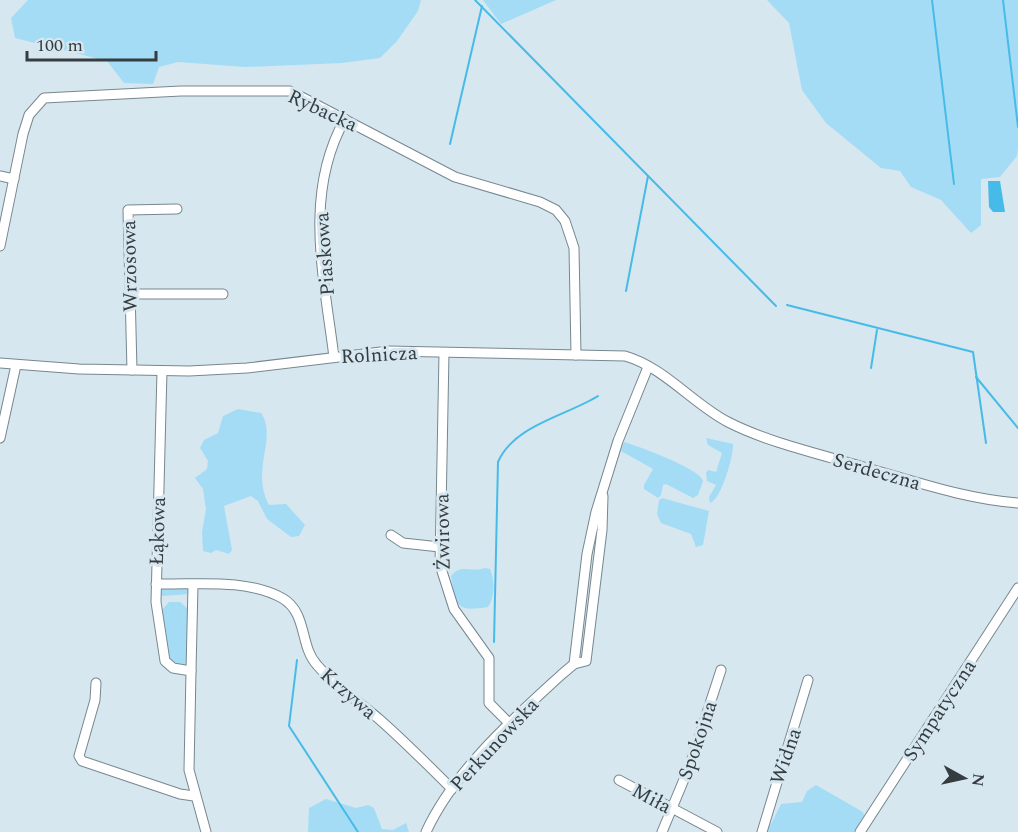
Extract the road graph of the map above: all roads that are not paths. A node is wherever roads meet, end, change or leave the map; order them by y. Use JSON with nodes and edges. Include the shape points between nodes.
{"nodes":[{"id":1,"x":345,"y":119,"type":"junction"},
{"id":2,"x":0,"y":176,"type":"edge"},
{"id":3,"x":14,"y":179,"type":"junction"},
{"id":4,"x":177,"y":209,"type":"dead end"},
{"id":5,"x":0,"y":246,"type":"edge"},
{"id":6,"x":129,"y":294,"type":"junction"},
{"id":7,"x":223,"y":294,"type":"dead end"},
{"id":8,"x":444,"y":353,"type":"junction"},
{"id":9,"x":576,"y":355,"type":"junction"},
{"id":10,"x":334,"y":357,"type":"junction"},
{"id":11,"x":0,"y":363,"type":"edge"},
{"id":12,"x":16,"y":365,"type":"junction"},
{"id":13,"x":648,"y":367,"type":"junction"},
{"id":14,"x":132,"y":370,"type":"junction"},
{"id":15,"x":162,"y":371,"type":"junction"},
{"id":16,"x":739,"y":427,"type":"joint"},
{"id":17,"x":0,"y":438,"type":"edge"},
{"id":18,"x":1018,"y":503,"type":"edge"},
{"id":19,"x":391,"y":535,"type":"dead end"},
{"id":20,"x":440,"y":547,"type":"junction"},
{"id":21,"x":156,"y":584,"type":"junction"},
{"id":22,"x":193,"y":585,"type":"junction"},
{"id":23,"x":1018,"y":588,"type":"edge"},
{"id":24,"x":721,"y":670,"type":"dead end"},
{"id":25,"x":191,"y":671,"type":"junction"},
{"id":26,"x":808,"y":681,"type":"dead end"},
{"id":27,"x":96,"y":683,"type":"dead end"},
{"id":28,"x":511,"y":725,"type":"junction"},
{"id":29,"x":619,"y":780,"type":"dead end"},
{"id":30,"x":452,"y":789,"type":"junction"},
{"id":31,"x":194,"y":796,"type":"junction"},
{"id":32,"x":672,"y":809,"type":"junction"},
{"id":33,"x":206,"y":832,"type":"edge"},
{"id":34,"x":426,"y":832,"type":"edge"},
{"id":35,"x":662,"y":832,"type":"edge"},
{"id":36,"x":717,"y":832,"type":"edge"},
{"id":37,"x":762,"y":832,"type":"edge"},
{"id":38,"x":860,"y":832,"type":"edge"}],
"edges":[{"from":1,"to":3,"type":"street","name":"Rybacka","via":[[290,91],[52,96],[39,102],[29,116]]},
{"from":1,"to":9,"type":"street","name":"Rybacka","via":[[455,177],[556,210],[565,221],[574,248]]},
{"from":1,"to":10,"type":"street","name":"Piaskowa","via":[[330,147],[318,232]]},
{"from":2,"to":3,"type":"street"},
{"from":3,"to":5,"type":"street","name":"Rybacka"},
{"from":4,"to":6,"type":"street","name":"Wrzosowa","via":[[128,210]]},
{"from":6,"to":7,"type":"street"},
{"from":6,"to":14,"type":"street","name":"Wrzosowa"},
{"from":8,"to":9,"type":"street","name":"Rolnicza"},
{"from":8,"to":10,"type":"street","name":"Rolnicza","via":[[389,351]]},
{"from":8,"to":20,"type":"street","name":"Żwirowa"},
{"from":9,"to":13,"type":"street","name":"Rolnicza","via":[[625,356]]},
{"from":10,"to":15,"type":"street","name":"Rolnicza","via":[[247,368]]},
{"from":11,"to":12,"type":"street","name":"Rolnicza"},
{"from":12,"to":14,"type":"street","name":"Rolnicza"},
{"from":12,"to":17,"type":"street"},
{"from":13,"to":16,"type":"street","name":"Rolnicza"},
{"from":13,"to":28,"type":"street","name":"Perkunowska","via":[[618,441],[603,496],[586,662],[574,664]]},
{"from":14,"to":15,"type":"street","name":"Rolnicza"},
{"from":15,"to":21,"type":"street","name":"Łąkowa"},
{"from":16,"to":18,"type":"street","name":"Serdeczna","via":[[925,484],[977,498]]},
{"from":19,"to":20,"type":"street","via":[[403,543]]},
{"from":20,"to":28,"type":"street","name":"Żwirowa","via":[[441,572],[454,609],[489,658],[489,703]]},
{"from":21,"to":22,"type":"street","name":"Krzywa"},
{"from":21,"to":25,"type":"street","name":"Łąkowa","via":[[165,661],[173,668]]},
{"from":22,"to":25,"type":"street"},
{"from":22,"to":30,"type":"street","name":"Krzywa","via":[[250,587],[288,602],[298,615],[307,650],[318,667]]},
{"from":23,"to":38,"type":"street","name":"Sympatyczna"},
{"from":24,"to":32,"type":"street","name":"Spokojna"},
{"from":25,"to":31,"type":"street","via":[[188,754]]},
{"from":26,"to":37,"type":"street","name":"Widna"},
{"from":27,"to":31,"type":"street","via":[[79,756],[82,761]]},
{"from":28,"to":30,"type":"street","name":"Perkunowska"},
{"from":29,"to":32,"type":"street","name":"Miła"},
{"from":30,"to":34,"type":"street","name":"Perkunowska","via":[[440,803]]},
{"from":31,"to":33,"type":"street"},
{"from":32,"to":35,"type":"street","name":"Spokojna"},
{"from":32,"to":36,"type":"street","name":"Miła"}]}
